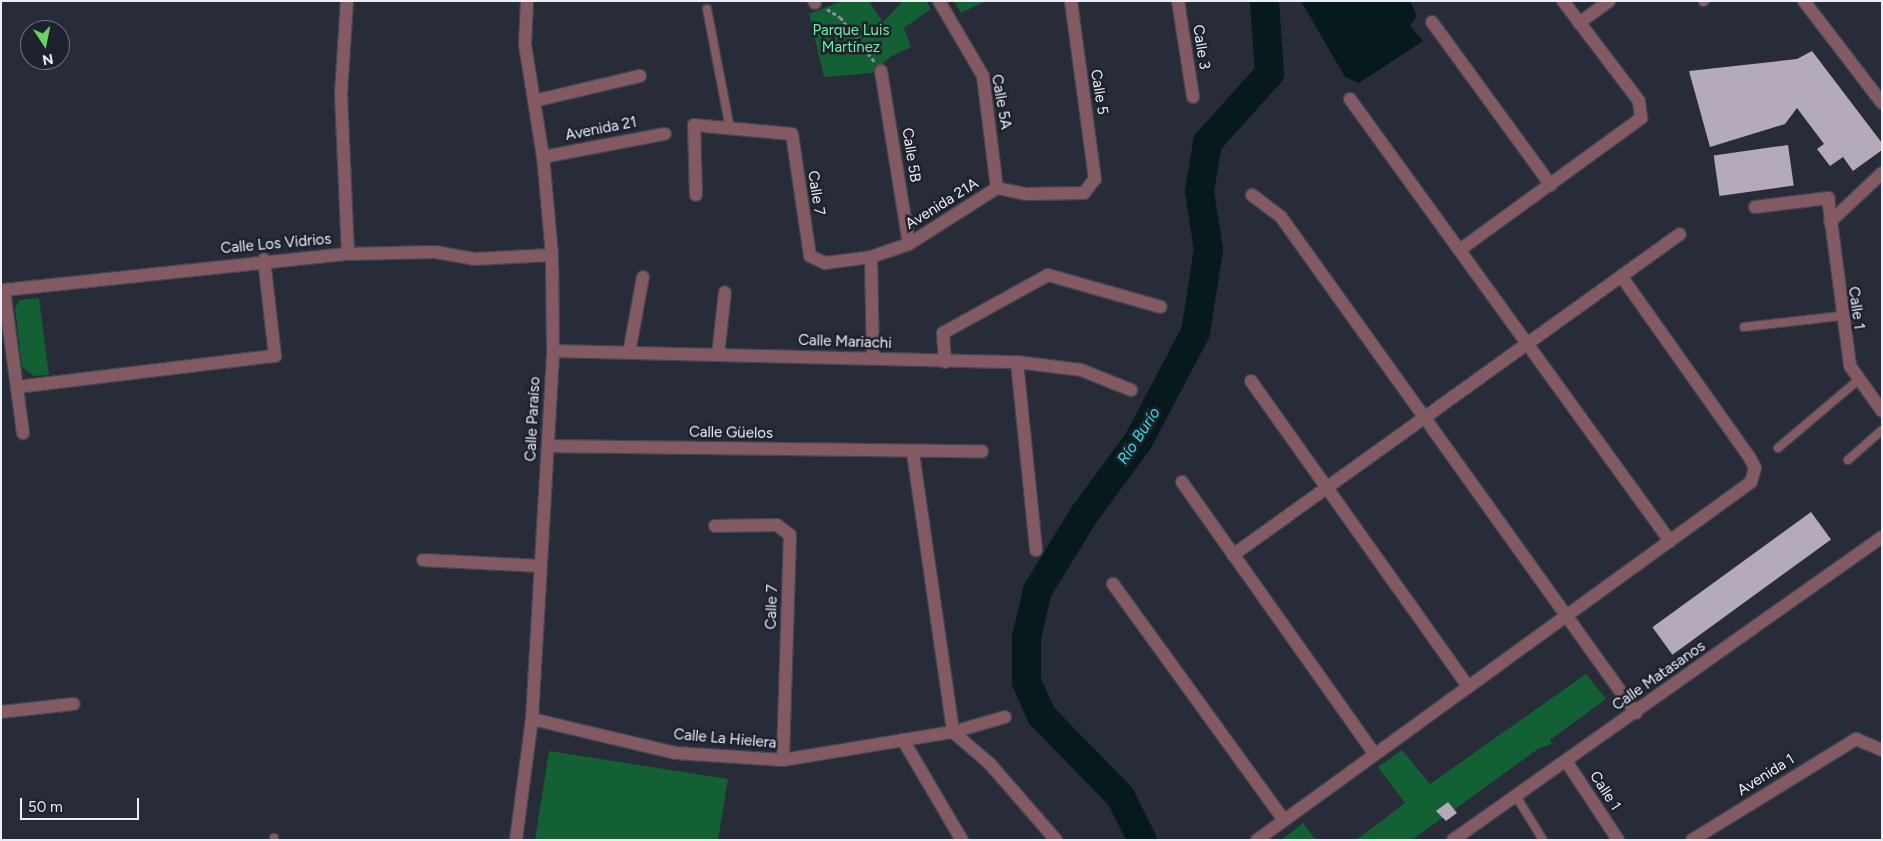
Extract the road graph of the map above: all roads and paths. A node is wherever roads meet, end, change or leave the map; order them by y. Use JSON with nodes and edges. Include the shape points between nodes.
{"nodes":[{"id":1,"x":348,"y":1,"type":"edge"},
{"id":2,"x":527,"y":1,"type":"edge"},
{"id":3,"x":938,"y":1,"type":"edge"},
{"id":4,"x":1071,"y":1,"type":"edge"},
{"id":5,"x":1178,"y":1,"type":"edge"},
{"id":6,"x":1563,"y":1,"type":"edge"},
{"id":7,"x":1609,"y":1,"type":"edge"},
{"id":8,"x":1804,"y":1,"type":"edge"},
{"id":9,"x":815,"y":2,"type":"edge"},
{"id":10,"x":707,"y":9,"type":"dead end"},
{"id":11,"x":1432,"y":22,"type":"dead end"},
{"id":12,"x":1579,"y":23,"type":"junction"},
{"id":13,"x":881,"y":71,"type":"joint"},
{"id":14,"x":640,"y":76,"type":"dead end"},
{"id":15,"x":1193,"y":97,"type":"dead end"},
{"id":16,"x":1350,"y":99,"type":"dead end"},
{"id":17,"x":534,"y":101,"type":"junction"},
{"id":18,"x":1882,"y":103,"type":"edge"},
{"id":19,"x":730,"y":129,"type":"junction"},
{"id":20,"x":665,"y":134,"type":"dead end"},
{"id":21,"x":544,"y":157,"type":"junction"},
{"id":22,"x":1882,"y":173,"type":"edge"},
{"id":23,"x":1552,"y":185,"type":"junction"},
{"id":24,"x":997,"y":188,"type":"junction"},
{"id":25,"x":1093,"y":188,"type":"joint"},
{"id":26,"x":696,"y":195,"type":"dead end"},
{"id":27,"x":1252,"y":195,"type":"dead end"},
{"id":28,"x":1755,"y":208,"type":"dead end"},
{"id":29,"x":1830,"y":222,"type":"junction"},
{"id":30,"x":1680,"y":234,"type":"dead end"},
{"id":31,"x":909,"y":244,"type":"junction"},
{"id":32,"x":1461,"y":249,"type":"junction"},
{"id":33,"x":348,"y":254,"type":"junction"},
{"id":34,"x":552,"y":255,"type":"junction"},
{"id":35,"x":810,"y":256,"type":"joint"},
{"id":36,"x":871,"y":257,"type":"junction"},
{"id":37,"x":264,"y":260,"type":"junction"},
{"id":38,"x":1621,"y":276,"type":"junction"},
{"id":39,"x":644,"y":277,"type":"dead end"},
{"id":40,"x":726,"y":292,"type":"dead end"},
{"id":41,"x":1161,"y":307,"type":"dead end"},
{"id":42,"x":1840,"y":316,"type":"junction"},
{"id":43,"x":1744,"y":327,"type":"dead end"},
{"id":44,"x":1529,"y":343,"type":"junction"},
{"id":45,"x":553,"y":351,"type":"junction"},
{"id":46,"x":629,"y":353,"type":"junction"},
{"id":47,"x":718,"y":355,"type":"junction"},
{"id":48,"x":873,"y":359,"type":"junction"},
{"id":49,"x":945,"y":362,"type":"junction"},
{"id":50,"x":1017,"y":362,"type":"junction"},
{"id":51,"x":1251,"y":381,"type":"dead end"},
{"id":52,"x":1857,"y":381,"type":"junction"},
{"id":53,"x":17,"y":387,"type":"junction"},
{"id":54,"x":1131,"y":390,"type":"dead end"},
{"id":55,"x":1882,"y":411,"type":"edge"},
{"id":56,"x":1425,"y":416,"type":"junction"},
{"id":57,"x":1882,"y":430,"type":"edge"},
{"id":58,"x":23,"y":433,"type":"dead end"},
{"id":59,"x":548,"y":446,"type":"junction"},
{"id":60,"x":1778,"y":448,"type":"dead end"},
{"id":61,"x":982,"y":451,"type":"dead end"},
{"id":62,"x":913,"y":453,"type":"junction"},
{"id":63,"x":1848,"y":460,"type":"dead end"},
{"id":64,"x":1182,"y":482,"type":"dead end"},
{"id":65,"x":1326,"y":487,"type":"junction"},
{"id":66,"x":715,"y":526,"type":"dead end"},
{"id":67,"x":1882,"y":537,"type":"edge"},
{"id":68,"x":1670,"y":541,"type":"junction"},
{"id":69,"x":1036,"y":550,"type":"dead end"},
{"id":70,"x":1233,"y":555,"type":"junction"},
{"id":71,"x":423,"y":560,"type":"dead end"},
{"id":72,"x":540,"y":566,"type":"junction"},
{"id":73,"x":1113,"y":584,"type":"dead end"},
{"id":74,"x":1567,"y":616,"type":"junction"},
{"id":75,"x":1468,"y":686,"type":"junction"},
{"id":76,"x":74,"y":704,"type":"dead end"},
{"id":77,"x":1,"y":712,"type":"edge"},
{"id":78,"x":1636,"y":713,"type":"junction"},
{"id":79,"x":1005,"y":717,"type":"dead end"},
{"id":80,"x":532,"y":719,"type":"junction"},
{"id":81,"x":953,"y":732,"type":"junction"},
{"id":82,"x":903,"y":740,"type":"junction"},
{"id":83,"x":1882,"y":750,"type":"edge"},
{"id":84,"x":1374,"y":753,"type":"junction"},
{"id":85,"x":783,"y":760,"type":"junction"},
{"id":86,"x":1566,"y":761,"type":"junction"},
{"id":87,"x":1516,"y":796,"type":"junction"},
{"id":88,"x":1284,"y":820,"type":"junction"},
{"id":89,"x":516,"y":840,"type":"edge"},
{"id":90,"x":962,"y":840,"type":"edge"},
{"id":91,"x":1056,"y":840,"type":"edge"},
{"id":92,"x":1257,"y":840,"type":"edge"},
{"id":93,"x":1453,"y":840,"type":"edge"},
{"id":94,"x":1543,"y":840,"type":"edge"},
{"id":95,"x":1618,"y":840,"type":"edge"},
{"id":96,"x":1692,"y":840,"type":"edge"}],
"edges":[{"from":1,"to":33,"type":"street","via":[[342,94]]},
{"from":2,"to":17,"type":"street","name":"Calle Paraíso","via":[[525,44]]},
{"from":3,"to":24,"type":"street","name":"Calle 5A","via":[[983,76]]},
{"from":4,"to":25,"type":"street","name":"Calle 5"},
{"from":5,"to":15,"type":"street","name":"Calle 3"},
{"from":6,"to":12,"type":"street"},
{"from":7,"to":12,"type":"street"},
{"from":8,"to":18,"type":"street"},
{"from":9,"to":13,"type":"path","via":[[840,16]]},
{"from":10,"to":19,"type":"lane"},
{"from":11,"to":23,"type":"street"},
{"from":12,"to":23,"type":"street","via":[[1639,101],[1641,118]]},
{"from":13,"to":31,"type":"street","name":"Calle 5B"},
{"from":14,"to":17,"type":"street"},
{"from":16,"to":32,"type":"street"},
{"from":17,"to":21,"type":"street","name":"Calle Paraíso"},
{"from":19,"to":26,"type":"street","via":[[694,125]]},
{"from":19,"to":35,"type":"street","name":"Calle 7","via":[[792,134]]},
{"from":20,"to":21,"type":"street","name":"Avenida 21"},
{"from":21,"to":34,"type":"street","name":"Calle Paraíso"},
{"from":22,"to":29,"type":"street"},
{"from":23,"to":32,"type":"street"},
{"from":24,"to":25,"type":"street","name":"Avenida 21A","via":[[1065,194],[1084,193]]},
{"from":24,"to":31,"type":"street","name":"Avenida 21A"},
{"from":27,"to":56,"type":"street","via":[[1281,218]]},
{"from":28,"to":29,"type":"street","name":"Calle 1","via":[[1828,198]]},
{"from":29,"to":42,"type":"street","name":"Calle 1"},
{"from":30,"to":38,"type":"street"},
{"from":31,"to":36,"type":"street","name":"Avenida 21A"},
{"from":32,"to":44,"type":"street"},
{"from":33,"to":34,"type":"street","name":"Calle Los Vidrios","via":[[435,252],[474,259]]},
{"from":33,"to":37,"type":"street","name":"Calle Los Vidrios"},
{"from":34,"to":45,"type":"street","name":"Calle Paraíso"},
{"from":35,"to":36,"type":"street","name":"Avenida 21A","via":[[825,263]]},
{"from":36,"to":48,"type":"street"},
{"from":37,"to":53,"type":"street","via":[[275,356]]},
{"from":37,"to":53,"type":"street","name":"Calle Los Vidrios","via":[[4,290]]},
{"from":38,"to":44,"type":"street"},
{"from":38,"to":68,"type":"street","via":[[1755,468],[1745,488]]},
{"from":39,"to":46,"type":"street"},
{"from":40,"to":47,"type":"street"},
{"from":41,"to":49,"type":"street","via":[[1048,275],[943,332]]},
{"from":42,"to":43,"type":"lane"},
{"from":42,"to":52,"type":"street","name":"Calle 1"},
{"from":44,"to":56,"type":"street"},
{"from":44,"to":68,"type":"street"},
{"from":45,"to":46,"type":"street","name":"Calle Mariachi"},
{"from":45,"to":59,"type":"street","name":"Calle Paraíso"},
{"from":46,"to":47,"type":"street","name":"Calle Mariachi"},
{"from":47,"to":48,"type":"street","name":"Calle Mariachi"},
{"from":48,"to":49,"type":"street","name":"Calle Mariachi"},
{"from":49,"to":50,"type":"street","name":"Calle Mariachi"},
{"from":50,"to":54,"type":"street","name":"Calle Mariachi","via":[[1081,370]]},
{"from":50,"to":69,"type":"street"},
{"from":51,"to":65,"type":"street"},
{"from":52,"to":55,"type":"street","name":"Calle 1"},
{"from":52,"to":60,"type":"lane"},
{"from":53,"to":58,"type":"street"},
{"from":56,"to":65,"type":"street"},
{"from":56,"to":74,"type":"street"},
{"from":57,"to":63,"type":"lane"},
{"from":59,"to":62,"type":"street","name":"Calle Güelos"},
{"from":59,"to":72,"type":"street","name":"Calle Paraíso"},
{"from":61,"to":62,"type":"street","name":"Calle Güelos"},
{"from":62,"to":81,"type":"street"},
{"from":64,"to":70,"type":"street"},
{"from":65,"to":70,"type":"street"},
{"from":65,"to":75,"type":"street"},
{"from":66,"to":85,"type":"street","name":"Calle 7","via":[[778,525],[790,535]]},
{"from":67,"to":78,"type":"street","name":"Calle Matasanos"},
{"from":68,"to":74,"type":"street"},
{"from":70,"to":84,"type":"street"},
{"from":71,"to":72,"type":"street"},
{"from":72,"to":80,"type":"street","name":"Calle Paraíso"},
{"from":73,"to":88,"type":"street"},
{"from":74,"to":75,"type":"street"},
{"from":74,"to":78,"type":"street"},
{"from":75,"to":84,"type":"street"},
{"from":76,"to":77,"type":"street"},
{"from":78,"to":86,"type":"street","name":"Calle Matasanos"},
{"from":79,"to":81,"type":"street","name":"Calle La Hielera"},
{"from":80,"to":85,"type":"street","name":"Calle La Hielera","via":[[676,753]]},
{"from":80,"to":89,"type":"street","name":"Calle Paraíso"},
{"from":81,"to":82,"type":"street","name":"Calle La Hielera"},
{"from":81,"to":91,"type":"street","via":[[990,764]]},
{"from":82,"to":85,"type":"street","name":"Calle La Hielera"},
{"from":82,"to":90,"type":"street"},
{"from":83,"to":96,"type":"street","name":"Avenida 1","via":[[1856,738]]},
{"from":84,"to":88,"type":"street"},
{"from":86,"to":87,"type":"street","name":"Calle Matasanos"},
{"from":86,"to":95,"type":"street","name":"Calle 1"},
{"from":87,"to":93,"type":"street","name":"Calle Matasanos"},
{"from":87,"to":94,"type":"lane"},
{"from":88,"to":92,"type":"street"}]}
